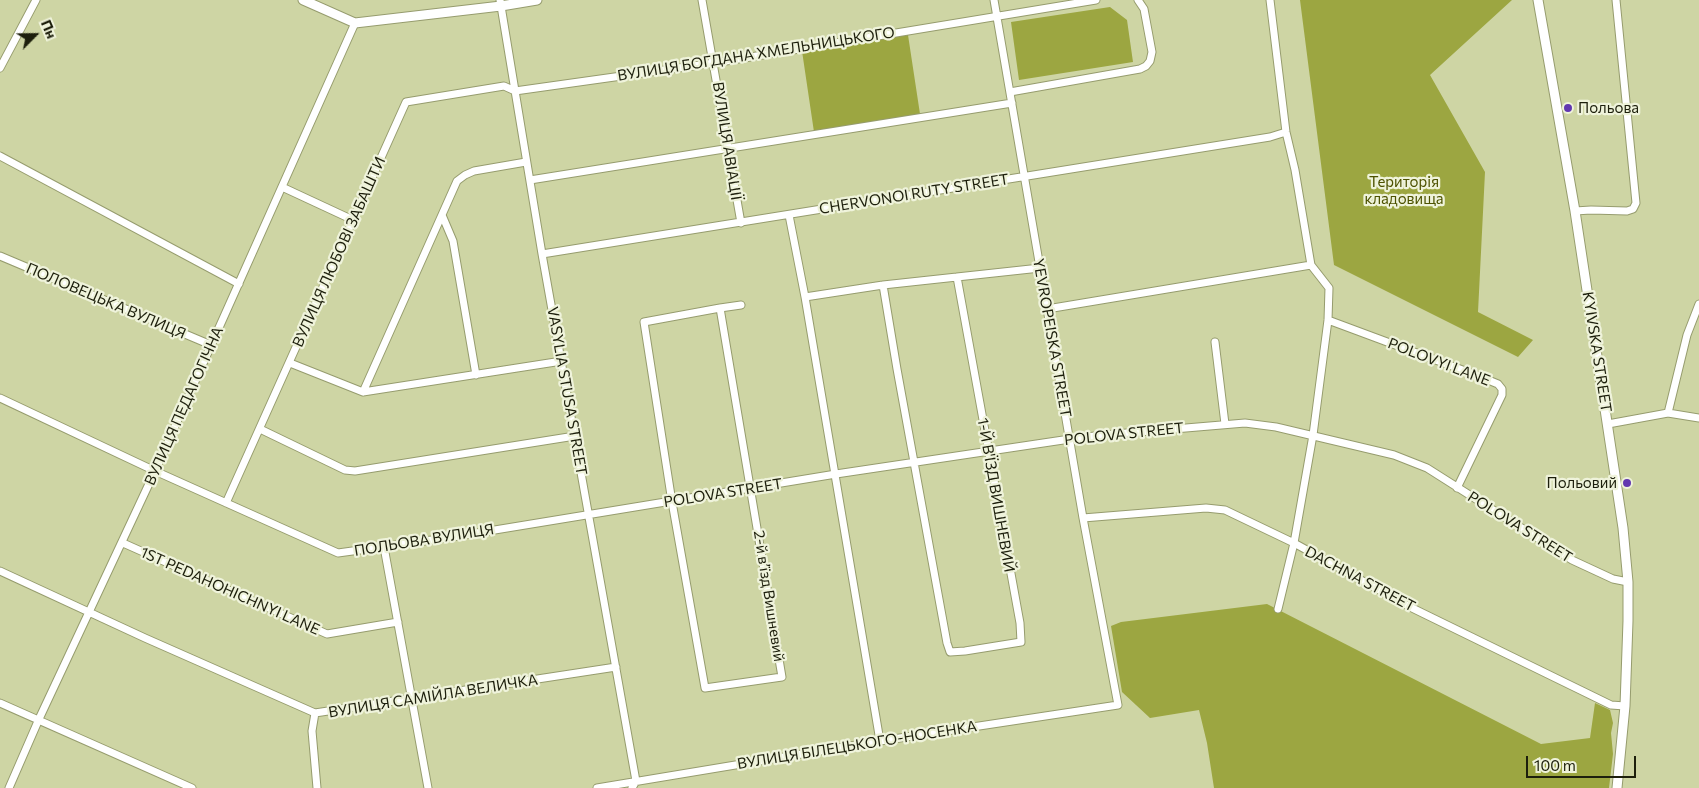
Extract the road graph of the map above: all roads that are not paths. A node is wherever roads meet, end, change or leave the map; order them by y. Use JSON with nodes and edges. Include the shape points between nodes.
{"nodes":[{"id":1,"x":36,"y":0,"type":"edge"},
{"id":2,"x":303,"y":0,"type":"edge"},
{"id":3,"x":537,"y":0,"type":"edge"},
{"id":4,"x":702,"y":0,"type":"edge"},
{"id":5,"x":994,"y":0,"type":"edge"},
{"id":6,"x":1096,"y":0,"type":"edge"},
{"id":7,"x":1138,"y":0,"type":"edge"},
{"id":8,"x":1270,"y":0,"type":"edge"},
{"id":9,"x":1538,"y":0,"type":"edge"},
{"id":10,"x":1616,"y":0,"type":"edge"},
{"id":11,"x":500,"y":3,"type":"edge"},
{"id":12,"x":996,"y":16,"type":"junction"},
{"id":13,"x":355,"y":23,"type":"junction"},
{"id":14,"x":714,"y":63,"type":"junction"},
{"id":15,"x":0,"y":68,"type":"edge"},
{"id":16,"x":515,"y":91,"type":"junction"},
{"id":17,"x":1010,"y":92,"type":"junction"},
{"id":18,"x":1012,"y":103,"type":"junction"},
{"id":19,"x":1286,"y":132,"type":"junction"},
{"id":20,"x":728,"y":148,"type":"junction"},
{"id":21,"x":0,"y":156,"type":"edge"},
{"id":22,"x":526,"y":162,"type":"junction"},
{"id":23,"x":1024,"y":175,"type":"junction"},
{"id":24,"x":530,"y":180,"type":"junction"},
{"id":25,"x":282,"y":187,"type":"junction"},
{"id":26,"x":1575,"y":211,"type":"junction"},
{"id":27,"x":442,"y":215,"type":"junction"},
{"id":28,"x":789,"y":215,"type":"junction"},
{"id":29,"x":353,"y":220,"type":"junction"},
{"id":30,"x":741,"y":223,"type":"junction"},
{"id":31,"x":542,"y":254,"type":"junction"},
{"id":32,"x":0,"y":256,"type":"edge"},
{"id":33,"x":1311,"y":265,"type":"junction"},
{"id":34,"x":1040,"y":268,"type":"junction"},
{"id":35,"x":957,"y":277,"type":"junction"},
{"id":36,"x":239,"y":284,"type":"junction"},
{"id":37,"x":883,"y":285,"type":"junction"},
{"id":38,"x":805,"y":297,"type":"junction"},
{"id":39,"x":1699,"y":304,"type":"edge"},
{"id":40,"x":742,"y":305,"type":"dead end"},
{"id":41,"x":720,"y":308,"type":"junction"},
{"id":42,"x":1047,"y":309,"type":"junction"},
{"id":43,"x":1328,"y":320,"type":"junction"},
{"id":44,"x":1215,"y":342,"type":"dead end"},
{"id":45,"x":211,"y":346,"type":"junction"},
{"id":46,"x":562,"y":362,"type":"junction"},
{"id":47,"x":290,"y":363,"type":"junction"},
{"id":48,"x":476,"y":376,"type":"junction"},
{"id":49,"x":363,"y":392,"type":"junction"},
{"id":50,"x":0,"y":398,"type":"edge"},
{"id":51,"x":1668,"y":413,"type":"junction"},
{"id":52,"x":1699,"y":418,"type":"edge"},
{"id":53,"x":1225,"y":424,"type":"junction"},
{"id":54,"x":1608,"y":424,"type":"junction"},
{"id":55,"x":260,"y":430,"type":"junction"},
{"id":56,"x":575,"y":436,"type":"junction"},
{"id":57,"x":1314,"y":436,"type":"junction"},
{"id":58,"x":1070,"y":440,"type":"junction"},
{"id":59,"x":988,"y":452,"type":"junction"},
{"id":60,"x":915,"y":463,"type":"junction"},
{"id":61,"x":155,"y":471,"type":"junction"},
{"id":62,"x":836,"y":474,"type":"junction"},
{"id":63,"x":751,"y":488,"type":"junction"},
{"id":64,"x":1457,"y":488,"type":"junction"},
{"id":65,"x":672,"y":502,"type":"junction"},
{"id":66,"x":226,"y":503,"type":"junction"},
{"id":67,"x":589,"y":514,"type":"junction"},
{"id":68,"x":1083,"y":518,"type":"junction"},
{"id":69,"x":122,"y":543,"type":"junction"},
{"id":70,"x":1294,"y":543,"type":"junction"},
{"id":71,"x":384,"y":547,"type":"junction"},
{"id":72,"x":0,"y":571,"type":"edge"},
{"id":73,"x":1628,"y":582,"type":"junction"},
{"id":74,"x":1278,"y":609,"type":"dead end"},
{"id":75,"x":90,"y":612,"type":"junction"},
{"id":76,"x":398,"y":622,"type":"junction"},
{"id":77,"x":616,"y":667,"type":"junction"},
{"id":78,"x":412,"y":700,"type":"junction"},
{"id":79,"x":0,"y":703,"type":"edge"},
{"id":80,"x":1118,"y":705,"type":"joint"},
{"id":81,"x":1625,"y":706,"type":"junction"},
{"id":82,"x":315,"y":714,"type":"junction"},
{"id":83,"x":39,"y":719,"type":"junction"},
{"id":84,"x":880,"y":741,"type":"junction"},
{"id":85,"x":634,"y":785,"type":"edge"},
{"id":86,"x":9,"y":788,"type":"edge"},
{"id":87,"x":192,"y":788,"type":"edge"},
{"id":88,"x":316,"y":788,"type":"edge"},
{"id":89,"x":428,"y":788,"type":"edge"},
{"id":90,"x":597,"y":788,"type":"edge"},
{"id":91,"x":1617,"y":788,"type":"edge"}],
"edges":[{"from":1,"to":15,"type":"street"},
{"from":2,"to":13,"type":"street"},
{"from":3,"to":11,"type":"street"},
{"from":4,"to":14,"type":"street","name":"ВУЛИЦЯ АВІАЦІЇ"},
{"from":5,"to":12,"type":"street","name":"YEVROPEISKA STREET"},
{"from":6,"to":12,"type":"street","name":"ВУЛИЦЯ БОГДАНА ХМЕЛЬНИЦЬКОГО"},
{"from":7,"to":17,"type":"street","via":[[1144,9],[1152,52],[1146,66]]},
{"from":8,"to":19,"type":"street"},
{"from":9,"to":26,"type":"street","name":"KYIVSKA STREET"},
{"from":10,"to":26,"type":"street","via":[[1636,203],[1627,211]]},
{"from":11,"to":13,"type":"street"},
{"from":11,"to":16,"type":"street","name":"VASYLIA STUSA STREET"},
{"from":12,"to":14,"type":"street","name":"ВУЛИЦЯ БОГДАНА ХМЕЛЬНИЦЬКОГО"},
{"from":12,"to":17,"type":"street","name":"YEVROPEISKA STREET"},
{"from":13,"to":25,"type":"street","name":"ВУЛИЦЯ ПЕДАГОГІЧНА"},
{"from":14,"to":16,"type":"street","name":"ВУЛИЦЯ БОГДАНА ХМЕЛЬНИЦЬКОГО"},
{"from":14,"to":20,"type":"street","name":"ВУЛИЦЯ АВІАЦІЇ"},
{"from":16,"to":22,"type":"street","name":"VASYLIA STUSA STREET"},
{"from":16,"to":29,"type":"street","name":"ВУЛИЦЯ ЛЮБОВІ ЗАБАШТИ","via":[[504,86],[406,102]]},
{"from":17,"to":18,"type":"street","name":"YEVROPEISKA STREET"},
{"from":18,"to":20,"type":"street"},
{"from":18,"to":23,"type":"street","name":"YEVROPEISKA STREET"},
{"from":19,"to":23,"type":"street","name":"CHERVONOI RUTY STREET"},
{"from":19,"to":33,"type":"street"},
{"from":20,"to":24,"type":"street"},
{"from":20,"to":30,"type":"street","name":"ВУЛИЦЯ АВІАЦІЇ"},
{"from":21,"to":36,"type":"street"},
{"from":22,"to":24,"type":"street","name":"VASYLIA STUSA STREET"},
{"from":22,"to":27,"type":"street","via":[[465,175],[457,181]]},
{"from":23,"to":28,"type":"street","name":"CHERVONOI RUTY STREET"},
{"from":23,"to":34,"type":"street","name":"YEVROPEISKA STREET"},
{"from":24,"to":31,"type":"street","name":"VASYLIA STUSA STREET"},
{"from":25,"to":29,"type":"street"},
{"from":25,"to":36,"type":"street","name":"ВУЛИЦЯ ПЕДАГОГІЧНА"},
{"from":26,"to":54,"type":"street","name":"KYIVSKA STREET"},
{"from":27,"to":48,"type":"street","via":[[453,241]]},
{"from":27,"to":49,"type":"street"},
{"from":28,"to":30,"type":"street","name":"CHERVONOI RUTY STREET"},
{"from":28,"to":38,"type":"street"},
{"from":29,"to":47,"type":"street","name":"ВУЛИЦЯ ЛЮБОВІ ЗАБАШТИ"},
{"from":30,"to":31,"type":"street","name":"CHERVONOI RUTY STREET"},
{"from":31,"to":46,"type":"street","name":"VASYLIA STUSA STREET"},
{"from":32,"to":45,"type":"street","name":"ПОЛОВЕЦЬКА ВУЛИЦЯ"},
{"from":33,"to":42,"type":"street"},
{"from":33,"to":43,"type":"street","via":[[1329,288]]},
{"from":34,"to":35,"type":"street"},
{"from":34,"to":42,"type":"street","name":"YEVROPEISKA STREET"},
{"from":35,"to":37,"type":"street"},
{"from":35,"to":59,"type":"street","name":"1-Й В'ЇЗД ВИШНЕВИЙ"},
{"from":36,"to":45,"type":"street","name":"ВУЛИЦЯ ПЕДАГОГІЧНА"},
{"from":37,"to":38,"type":"street"},
{"from":37,"to":60,"type":"street"},
{"from":38,"to":62,"type":"street"},
{"from":39,"to":51,"type":"street","via":[[1687,335]]},
{"from":40,"to":41,"type":"street"},
{"from":41,"to":63,"type":"street"},
{"from":41,"to":65,"type":"street","via":[[644,322]]},
{"from":42,"to":58,"type":"street","name":"YEVROPEISKA STREET"},
{"from":43,"to":57,"type":"street"},
{"from":43,"to":64,"type":"street","name":"POLOVYI LANE","via":[[1476,375],[1498,384],[1502,389]]},
{"from":44,"to":53,"type":"street"},
{"from":45,"to":61,"type":"street","name":"ВУЛИЦЯ ПЕДАГОГІЧНА"},
{"from":46,"to":48,"type":"street"},
{"from":46,"to":56,"type":"street","name":"VASYLIA STUSA STREET"},
{"from":47,"to":49,"type":"street"},
{"from":47,"to":55,"type":"street","name":"ВУЛИЦЯ ЛЮБОВІ ЗАБАШТИ"},
{"from":48,"to":49,"type":"street"},
{"from":50,"to":61,"type":"street","name":"ПОЛЬОВА ВУЛИЦЯ"},
{"from":51,"to":52,"type":"street"},
{"from":51,"to":54,"type":"street"},
{"from":53,"to":57,"type":"street","name":"POLOVA STREET","via":[[1276,427]]},
{"from":53,"to":58,"type":"street","name":"POLOVA STREET"},
{"from":54,"to":73,"type":"street","name":"KYIVSKA STREET"},
{"from":55,"to":56,"type":"street","via":[[344,470],[355,471]]},
{"from":55,"to":66,"type":"street","name":"ВУЛИЦЯ ЛЮБОВІ ЗАБАШТИ"},
{"from":56,"to":67,"type":"street","name":"VASYLIA STUSA STREET"},
{"from":57,"to":64,"type":"street","name":"POLOVA STREET","via":[[1394,455],[1427,468]]},
{"from":57,"to":70,"type":"street"},
{"from":58,"to":59,"type":"street","name":"POLOVA STREET"},
{"from":58,"to":68,"type":"street","name":"YEVROPEISKA STREET"},
{"from":59,"to":60,"type":"street","name":"POLOVA STREET"},
{"from":59,"to":60,"type":"street","name":"1-Й В'ЇЗД ВИШНЕВИЙ","via":[[1022,642],[950,652]]},
{"from":60,"to":62,"type":"street","name":"POLOVA STREET"},
{"from":61,"to":66,"type":"street","name":"ПОЛЬОВА ВУЛИЦЯ"},
{"from":61,"to":69,"type":"street","name":"ВУЛИЦЯ ПЕДАГОГІЧНА"},
{"from":62,"to":63,"type":"street","name":"POLOVA STREET"},
{"from":62,"to":84,"type":"street"},
{"from":63,"to":65,"type":"street","name":"POLOVA STREET"},
{"from":63,"to":65,"type":"street","name":"2-й вʼїзд Вишневий","via":[[782,677],[705,688]]},
{"from":64,"to":73,"type":"street","name":"POLOVA STREET","via":[[1572,560],[1613,579]]},
{"from":65,"to":67,"type":"street","name":"POLOVA STREET"},
{"from":66,"to":71,"type":"street","name":"ПОЛЬОВА ВУЛИЦЯ","via":[[338,553]]},
{"from":67,"to":71,"type":"street","name":"ПОЛЬОВА ВУЛИЦЯ"},
{"from":67,"to":77,"type":"street","name":"VASYLIA STUSA STREET"},
{"from":68,"to":70,"type":"street","name":"DACHNA STREET","via":[[1216,508]]},
{"from":68,"to":80,"type":"street","name":"YEVROPEISKA STREET"},
{"from":69,"to":75,"type":"street","name":"ВУЛИЦЯ ПЕДАГОГІЧНА"},
{"from":69,"to":76,"type":"street","name":"1ST PEDAHOHICHNYI LANE","via":[[327,634]]},
{"from":70,"to":74,"type":"street"},
{"from":70,"to":81,"type":"street","name":"DACHNA STREET","via":[[1408,606],[1611,705]]},
{"from":71,"to":76,"type":"street"},
{"from":72,"to":75,"type":"street","name":"ВУЛИЦЯ САМІЙЛА ВЕЛИЧКА"},
{"from":73,"to":81,"type":"street","name":"KYIVSKA STREET"},
{"from":75,"to":82,"type":"street","name":"ВУЛИЦЯ САМІЙЛА ВЕЛИЧКА"},
{"from":75,"to":83,"type":"street","name":"ВУЛИЦЯ ПЕДАГОГІЧНА"},
{"from":76,"to":78,"type":"street"},
{"from":77,"to":78,"type":"street","name":"ВУЛИЦЯ САМІЙЛА ВЕЛИЧКА"},
{"from":77,"to":85,"type":"street","name":"VASYLIA STUSA STREET"},
{"from":78,"to":82,"type":"street","name":"ВУЛИЦЯ САМІЙЛА ВЕЛИЧКА"},
{"from":78,"to":89,"type":"street"},
{"from":79,"to":83,"type":"street"},
{"from":80,"to":84,"type":"street","name":"ВУЛИЦЯ БІЛЕЦЬКОГО-НОСЕНКА"},
{"from":81,"to":91,"type":"street","name":"KYIVSKA STREET"},
{"from":82,"to":88,"type":"street","via":[[312,731]]},
{"from":83,"to":86,"type":"street","name":"ВУЛИЦЯ ПЕДАГОГІЧНА"},
{"from":83,"to":87,"type":"street"},
{"from":84,"to":85,"type":"street","name":"ВУЛИЦЯ БІЛЕЦЬКОГО-НОСЕНКА"},
{"from":85,"to":90,"type":"street","name":"ВУЛИЦЯ БІЛЕЦЬКОГО-НОСЕНКА"}]}
